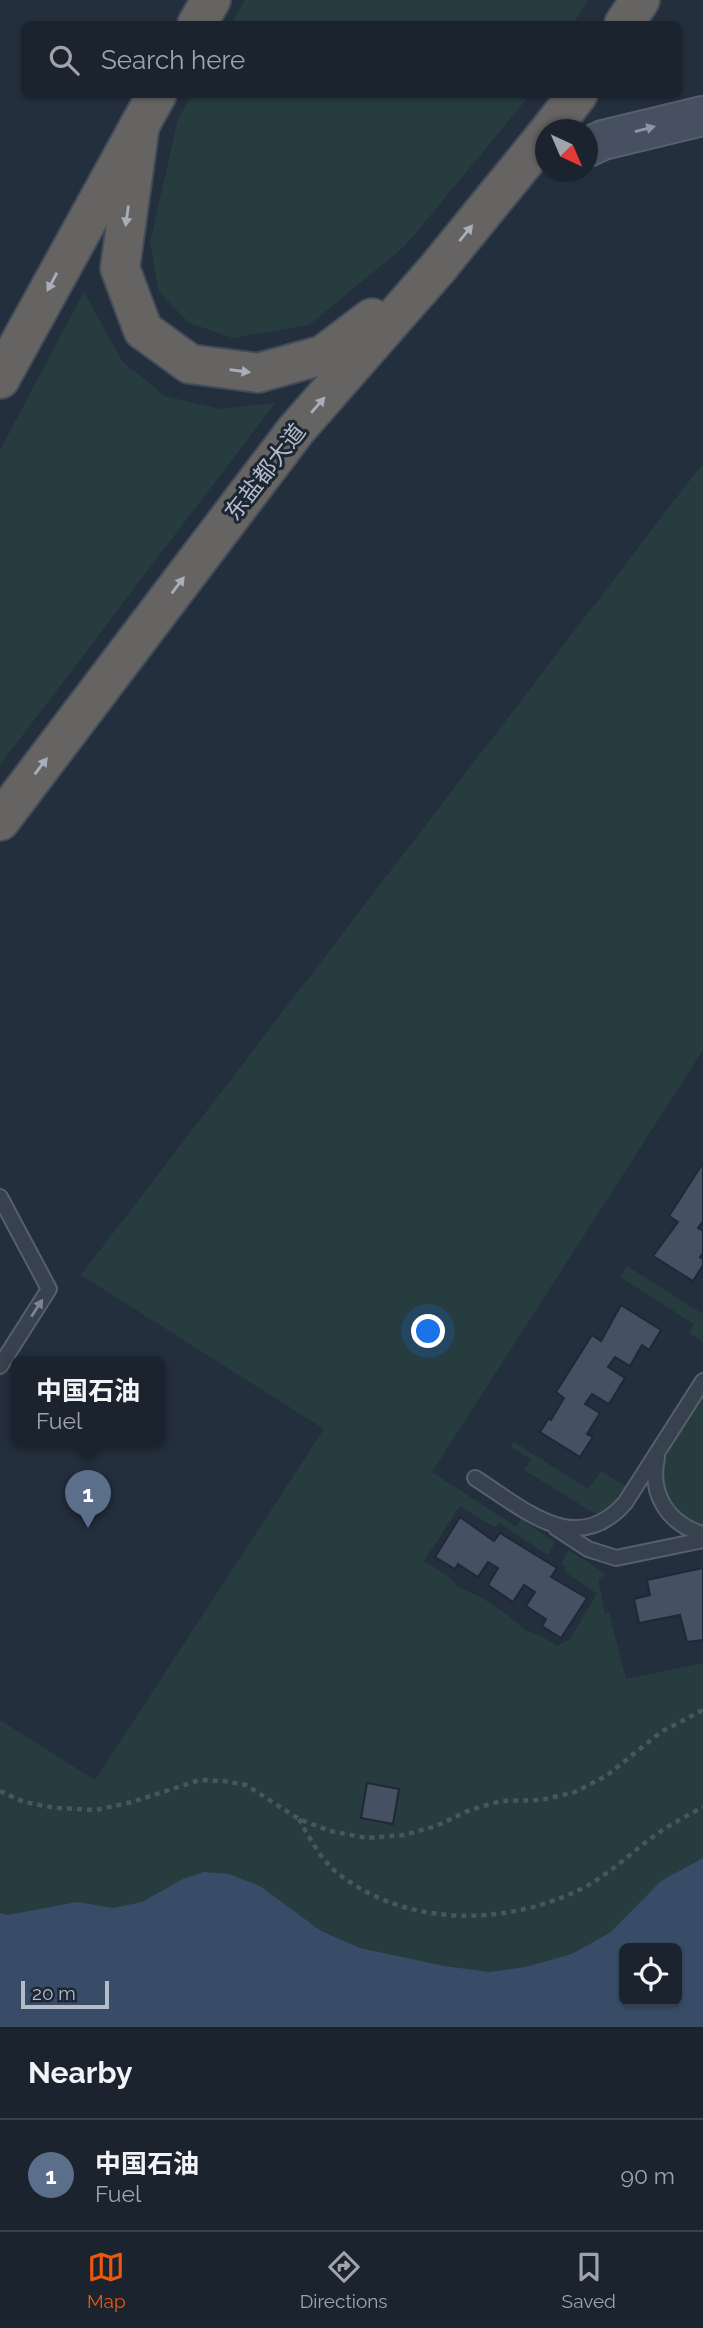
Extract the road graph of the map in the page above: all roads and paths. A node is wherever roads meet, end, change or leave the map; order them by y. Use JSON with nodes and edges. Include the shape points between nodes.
{"nodes":[{"id":1,"x":211,"y":0,"type":"edge"},
{"id":2,"x":640,"y":0,"type":"edge"},
{"id":3,"x":199,"y":21,"type":"edge"},
{"id":4,"x":626,"y":21,"type":"edge"},
{"id":5,"x":575,"y":98,"type":"edge"},
{"id":6,"x":148,"y":109,"type":"edge"},
{"id":7,"x":703,"y":116,"type":"edge"},
{"id":8,"x":559,"y":119,"type":"edge"},
{"id":9,"x":598,"y":142,"type":"edge"},
{"id":10,"x":535,"y":148,"type":"edge"},
{"id":11,"x":535,"y":173,"type":"edge"},
{"id":12,"x":501,"y":190,"type":"junction"},
{"id":13,"x":437,"y":269,"type":"junction"},
{"id":14,"x":0,"y":379,"type":"edge"},
{"id":15,"x":0,"y":821,"type":"edge"},
{"id":16,"x":0,"y":1197,"type":"edge"},
{"id":17,"x":0,"y":1366,"type":"edge"},
{"id":18,"x":703,"y":1381,"type":"edge"},
{"id":19,"x":661,"y":1447,"type":"junction"},
{"id":20,"x":475,"y":1478,"type":"dead end"},
{"id":21,"x":546,"y":1522,"type":"junction"},
{"id":22,"x":703,"y":1534,"type":"edge"},
{"id":23,"x":703,"y":1540,"type":"edge"},
{"id":24,"x":703,"y":1710,"type":"edge"},
{"id":25,"x":0,"y":1791,"type":"edge"},
{"id":26,"x":703,"y":1807,"type":"edge"},
{"id":27,"x":299,"y":1819,"type":"junction"}],
"edges":[{"from":1,"to":3,"type":"highway"},
{"from":2,"to":4,"type":"highway"},
{"from":5,"to":8,"type":"highway"},
{"from":6,"to":13,"type":"highway","one_way":true,"via":[[120,268],[143,330],[190,364],[258,373],[323,355]]},
{"from":6,"to":14,"type":"highway","one_way":true},
{"from":9,"to":7,"type":"main road","one_way":true},
{"from":10,"to":12,"type":"highway","name":"东盐都大道"},
{"from":11,"to":12,"type":"main road"},
{"from":13,"to":12,"type":"highway","name":"东盐都大道","one_way":true},
{"from":15,"to":13,"type":"highway","name":"东盐都大道","one_way":true,"via":[[296,430]]},
{"from":17,"to":16,"type":"lane","one_way":true,"via":[[49,1289]]},
{"from":18,"to":19,"type":"lane"},
{"from":19,"to":21,"type":"lane","via":[[613,1516],[580,1529]]},
{"from":19,"to":22,"type":"lane","via":[[654,1468],[659,1500],[680,1524]]},
{"from":20,"to":21,"type":"lane"},
{"from":21,"to":23,"type":"lane","via":[[588,1549],[616,1558]]},
{"from":24,"to":27,"type":"path","via":[[661,1732],[606,1776],[575,1792],[541,1800],[501,1801],[436,1826],[391,1836],[367,1838]]},
{"from":25,"to":27,"type":"path","via":[[24,1802],[96,1811],[200,1780],[224,1781],[246,1785]]},
{"from":26,"to":27,"type":"path","via":[[579,1890],[534,1908],[454,1917],[405,1908],[338,1874]]}]}
